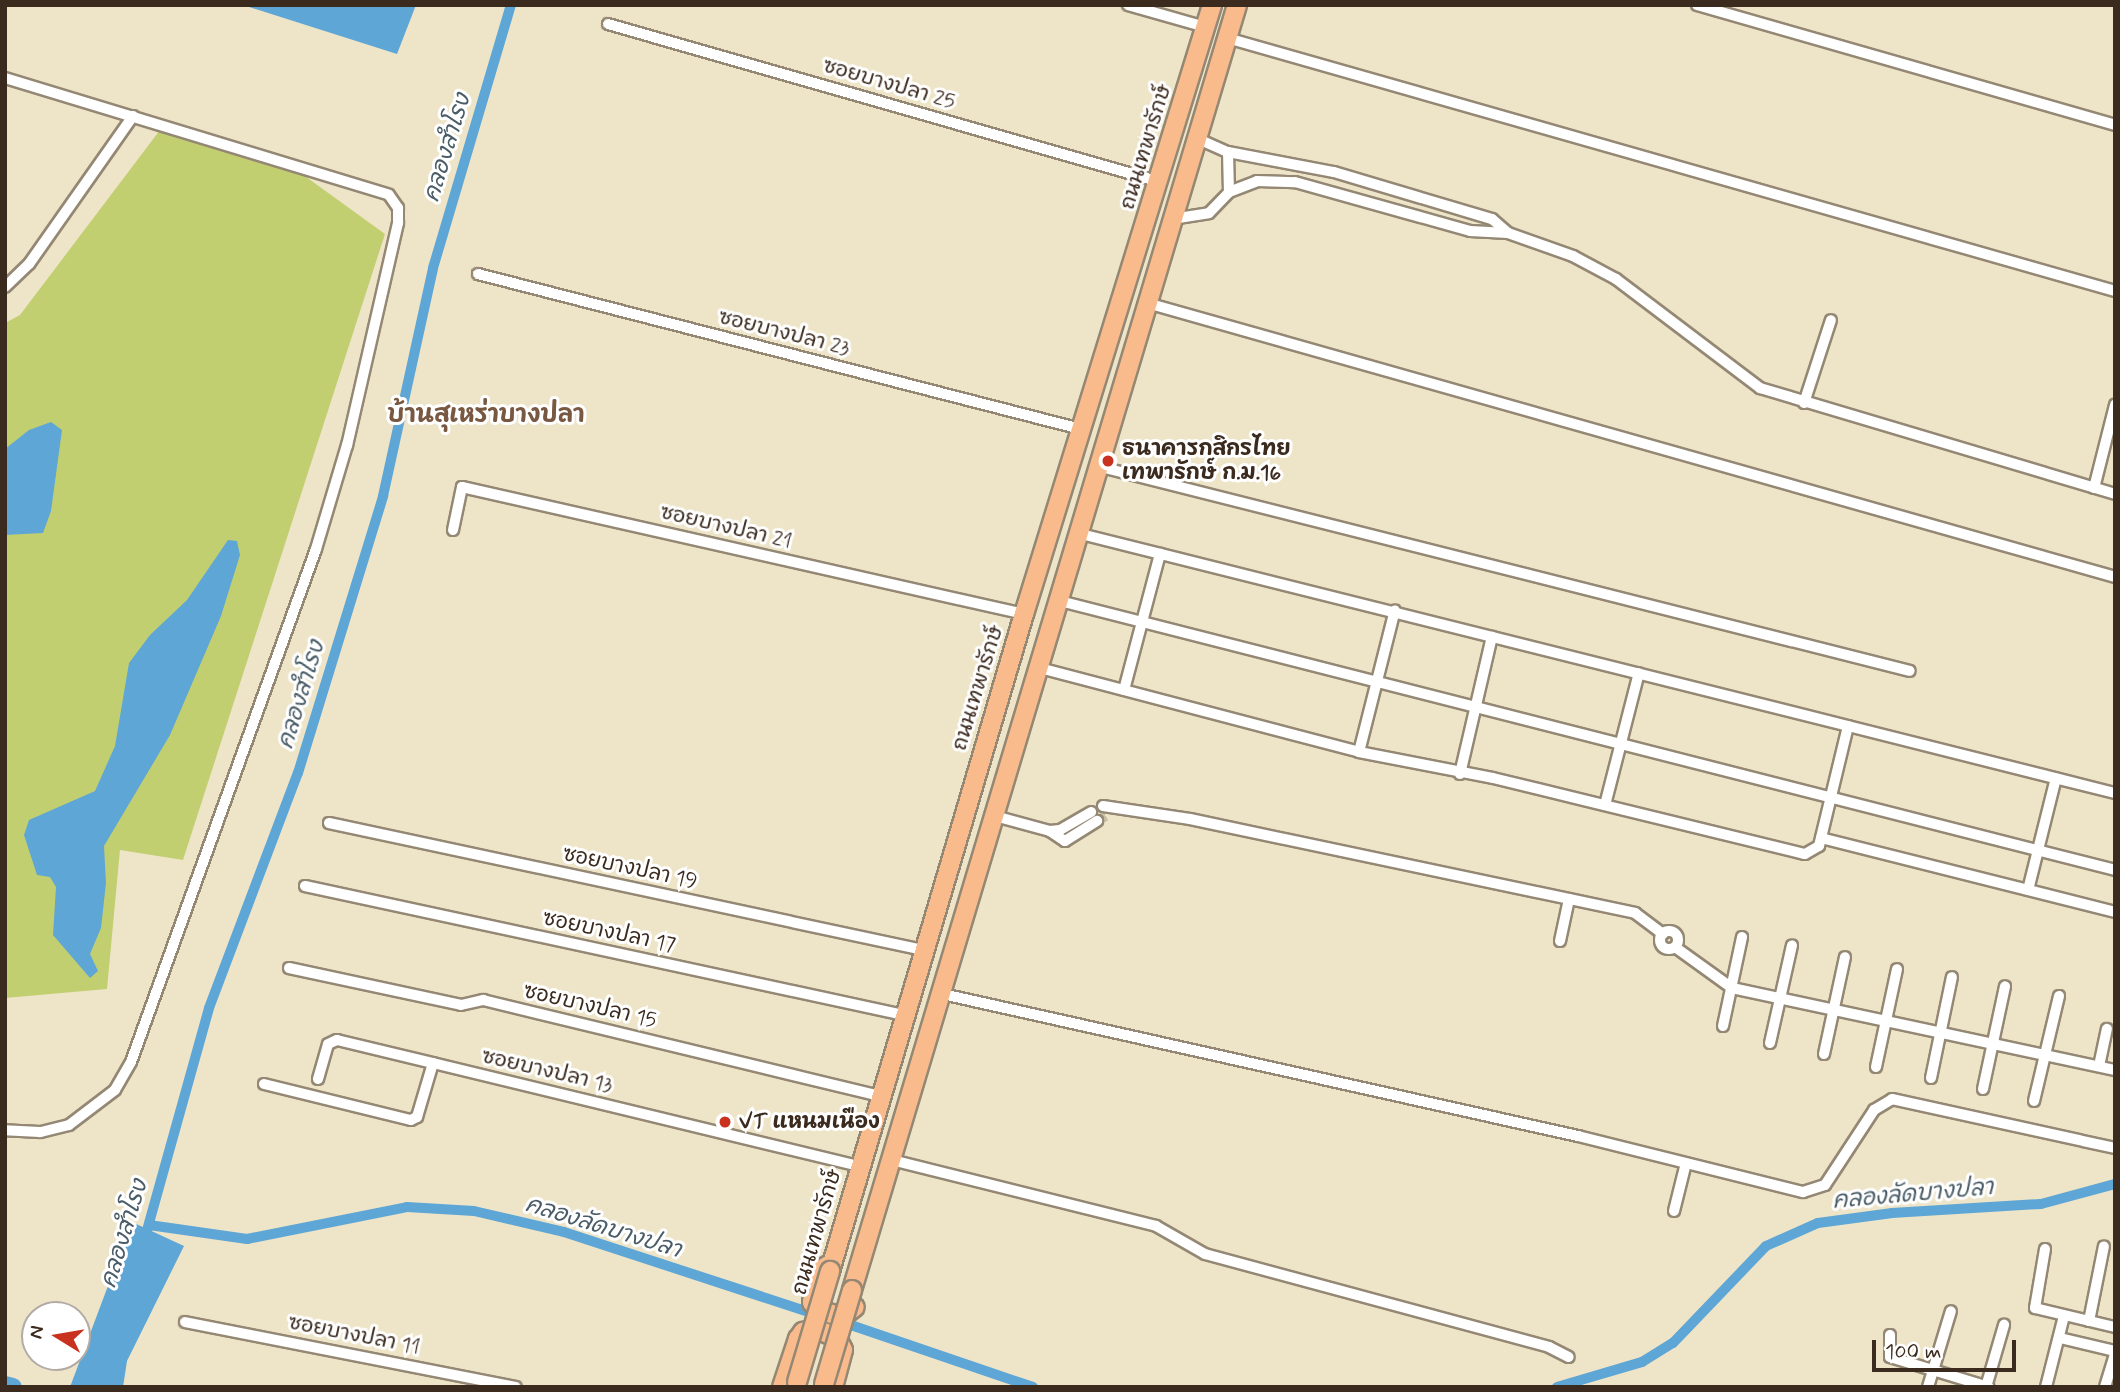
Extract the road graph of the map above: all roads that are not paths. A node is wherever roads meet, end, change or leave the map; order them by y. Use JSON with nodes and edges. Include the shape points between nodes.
{"nodes":[{"id":1,"x":1128,"y":5,"type":"edge"},
{"id":2,"x":1212,"y":5,"type":"edge"},
{"id":3,"x":1237,"y":5,"type":"edge"},
{"id":4,"x":1697,"y":5,"type":"edge"},
{"id":5,"x":608,"y":23,"type":"dead end"},
{"id":6,"x":1205,"y":27,"type":"junction"},
{"id":7,"x":1227,"y":38,"type":"junction"},
{"id":8,"x":5,"y":78,"type":"edge"},
{"id":9,"x":133,"y":116,"type":"junction"},
{"id":10,"x":2115,"y":125,"type":"edge"},
{"id":11,"x":1196,"y":138,"type":"junction"},
{"id":12,"x":1228,"y":152,"type":"junction"},
{"id":13,"x":1256,"y":159,"type":"junction"},
{"id":14,"x":1257,"y":181,"type":"junction"},
{"id":15,"x":1160,"y":182,"type":"junction"},
{"id":16,"x":1230,"y":192,"type":"junction"},
{"id":17,"x":1172,"y":219,"type":"junction"},
{"id":18,"x":1508,"y":233,"type":"junction"},
{"id":19,"x":478,"y":274,"type":"dead end"},
{"id":20,"x":5,"y":286,"type":"edge"},
{"id":21,"x":2115,"y":291,"type":"edge"},
{"id":22,"x":1147,"y":303,"type":"junction"},
{"id":23,"x":1831,"y":320,"type":"dead end"},
{"id":24,"x":1804,"y":403,"type":"junction"},
{"id":25,"x":2115,"y":405,"type":"edge"},
{"id":26,"x":1081,"y":429,"type":"junction"},
{"id":27,"x":1097,"y":466,"type":"junction"},
{"id":28,"x":2094,"y":488,"type":"junction"},
{"id":29,"x":2115,"y":494,"type":"edge"},
{"id":30,"x":453,"y":530,"type":"dead end"},
{"id":31,"x":1077,"y":533,"type":"junction"},
{"id":32,"x":1160,"y":554,"type":"junction"},
{"id":33,"x":2115,"y":577,"type":"edge"},
{"id":34,"x":1056,"y":600,"type":"junction"},
{"id":35,"x":1395,"y":610,"type":"junction"},
{"id":36,"x":1024,"y":614,"type":"junction"},
{"id":37,"x":1140,"y":622,"type":"junction"},
{"id":38,"x":1492,"y":636,"type":"junction"},
{"id":39,"x":1036,"y":667,"type":"junction"},
{"id":40,"x":1910,"y":671,"type":"dead end"},
{"id":41,"x":1639,"y":673,"type":"junction"},
{"id":42,"x":1377,"y":681,"type":"junction"},
{"id":43,"x":1124,"y":690,"type":"junction"},
{"id":44,"x":1476,"y":706,"type":"junction"},
{"id":45,"x":1848,"y":726,"type":"junction"},
{"id":46,"x":1620,"y":743,"type":"junction"},
{"id":47,"x":1359,"y":752,"type":"junction"},
{"id":48,"x":1460,"y":774,"type":"junction"},
{"id":49,"x":2056,"y":778,"type":"junction"},
{"id":50,"x":2115,"y":793,"type":"edge"},
{"id":51,"x":1830,"y":798,"type":"junction"},
{"id":52,"x":1605,"y":805,"type":"junction"},
{"id":53,"x":1106,"y":810,"type":"tunnel mouth"},
{"id":54,"x":991,"y":815,"type":"junction"},
{"id":55,"x":1094,"y":816,"type":"tunnel mouth"},
{"id":56,"x":329,"y":824,"type":"dead end"},
{"id":57,"x":1821,"y":838,"type":"junction"},
{"id":58,"x":2038,"y":851,"type":"junction"},
{"id":59,"x":2115,"y":870,"type":"edge"},
{"id":60,"x":305,"y":886,"type":"dead end"},
{"id":61,"x":2028,"y":890,"type":"junction"},
{"id":62,"x":1569,"y":899,"type":"junction"},
{"id":63,"x":2115,"y":912,"type":"edge"},
{"id":64,"x":1742,"y":937,"type":"dead end"},
{"id":65,"x":1560,"y":941,"type":"dead end"},
{"id":66,"x":1792,"y":945,"type":"dead end"},
{"id":67,"x":923,"y":950,"type":"junction"},
{"id":68,"x":1845,"y":957,"type":"dead end"},
{"id":69,"x":289,"y":968,"type":"dead end"},
{"id":70,"x":1897,"y":969,"type":"dead end"},
{"id":71,"x":1952,"y":977,"type":"dead end"},
{"id":72,"x":2005,"y":986,"type":"dead end"},
{"id":73,"x":1732,"y":988,"type":"junction"},
{"id":74,"x":937,"y":993,"type":"junction"},
{"id":75,"x":2059,"y":996,"type":"dead end"},
{"id":76,"x":1780,"y":998,"type":"junction"},
{"id":77,"x":1834,"y":1009,"type":"junction"},
{"id":78,"x":904,"y":1015,"type":"junction"},
{"id":79,"x":1886,"y":1020,"type":"junction"},
{"id":80,"x":1723,"y":1026,"type":"dead end"},
{"id":81,"x":2107,"y":1029,"type":"dead end"},
{"id":82,"x":1940,"y":1033,"type":"junction"},
{"id":83,"x":1770,"y":1043,"type":"dead end"},
{"id":84,"x":1993,"y":1044,"type":"junction"},
{"id":85,"x":1824,"y":1054,"type":"dead end"},
{"id":86,"x":2045,"y":1055,"type":"junction"},
{"id":87,"x":433,"y":1063,"type":"junction"},
{"id":88,"x":2099,"y":1066,"type":"junction"},
{"id":89,"x":1876,"y":1067,"type":"dead end"},
{"id":90,"x":2115,"y":1070,"type":"edge"},
{"id":91,"x":1931,"y":1078,"type":"dead end"},
{"id":92,"x":318,"y":1079,"type":"dead end"},
{"id":93,"x":264,"y":1084,"type":"dead end"},
{"id":94,"x":1983,"y":1089,"type":"dead end"},
{"id":95,"x":880,"y":1096,"type":"junction"},
{"id":96,"x":2034,"y":1101,"type":"dead end"},
{"id":97,"x":5,"y":1130,"type":"edge"},
{"id":98,"x":2115,"y":1148,"type":"edge"},
{"id":99,"x":888,"y":1159,"type":"junction"},
{"id":100,"x":1686,"y":1163,"type":"junction"},
{"id":101,"x":859,"y":1166,"type":"junction"},
{"id":102,"x":1674,"y":1211,"type":"dead end"},
{"id":103,"x":2104,"y":1246,"type":"dead end"},
{"id":104,"x":2045,"y":1249,"type":"dead end"},
{"id":105,"x":831,"y":1267,"type":"junction"},
{"id":106,"x":853,"y":1285,"type":"junction"},
{"id":107,"x":1951,"y":1311,"type":"dead end"},
{"id":108,"x":2064,"y":1316,"type":"junction"},
{"id":109,"x":2089,"y":1321,"type":"junction"},
{"id":110,"x":185,"y":1322,"type":"dead end"},
{"id":111,"x":2004,"y":1325,"type":"dead end"},
{"id":112,"x":2115,"y":1327,"type":"edge"},
{"id":113,"x":1890,"y":1335,"type":"dead end"},
{"id":114,"x":2060,"y":1338,"type":"junction"},
{"id":115,"x":2115,"y":1353,"type":"edge"},
{"id":116,"x":1569,"y":1357,"type":"dead end"},
{"id":117,"x":1933,"y":1370,"type":"junction"},
{"id":118,"x":791,"y":1385,"type":"edge"},
{"id":119,"x":827,"y":1386,"type":"edge"},
{"id":120,"x":1987,"y":1386,"type":"edge"},
{"id":121,"x":516,"y":1387,"type":"edge"},
{"id":122,"x":1928,"y":1387,"type":"edge"},
{"id":123,"x":2046,"y":1387,"type":"edge"},
{"id":124,"x":2105,"y":1387,"type":"edge"}],
"edges":[{"from":1,"to":6,"type":"street"},
{"from":2,"to":6,"type":"main road","name":"ถนนเทพารักษ์"},
{"from":3,"to":7,"type":"main road"},
{"from":4,"to":10,"type":"street"},
{"from":5,"to":15,"type":"street","name":"ซอยบางปลา 25"},
{"from":6,"to":15,"type":"main road","name":"ถนนเทพารักษ์"},
{"from":7,"to":11,"type":"main road"},
{"from":7,"to":21,"type":"street"},
{"from":8,"to":9,"type":"street"},
{"from":9,"to":20,"type":"street","via":[[29,264]]},
{"from":9,"to":97,"type":"street","via":[[389,195],[398,208],[398,223],[347,445],[316,549],[131,1062],[115,1090],[69,1125],[40,1132]]},
{"from":11,"to":12,"type":"street"},
{"from":11,"to":17,"type":"main road"},
{"from":12,"to":13,"type":"street"},
{"from":12,"to":16,"type":"street"},
{"from":13,"to":14,"type":"street"},
{"from":13,"to":18,"type":"street","via":[[1334,172],[1492,219]]},
{"from":14,"to":16,"type":"street"},
{"from":14,"to":18,"type":"street","via":[[1317,186],[1470,231]]},
{"from":15,"to":26,"type":"main road","name":"ถนนเทพารักษ์"},
{"from":16,"to":17,"type":"street","via":[[1209,213]]},
{"from":17,"to":22,"type":"main road"},
{"from":18,"to":24,"type":"street","via":[[1573,256],[1616,279],[1752,383]]},
{"from":19,"to":26,"type":"street","name":"ซอยบางปลา 23"},
{"from":22,"to":27,"type":"main road"},
{"from":22,"to":33,"type":"street"},
{"from":23,"to":24,"type":"street"},
{"from":24,"to":28,"type":"street"},
{"from":25,"to":28,"type":"street"},
{"from":26,"to":36,"type":"main road","name":"ถนนเทพารักษ์"},
{"from":27,"to":31,"type":"main road"},
{"from":27,"to":40,"type":"street"},
{"from":28,"to":29,"type":"street"},
{"from":30,"to":36,"type":"street","name":"ซอยบางปลา 21","via":[[462,487]]},
{"from":31,"to":32,"type":"street"},
{"from":31,"to":34,"type":"main road"},
{"from":32,"to":35,"type":"street"},
{"from":32,"to":37,"type":"street"},
{"from":34,"to":37,"type":"street"},
{"from":34,"to":39,"type":"main road"},
{"from":35,"to":38,"type":"street"},
{"from":35,"to":42,"type":"street"},
{"from":36,"to":67,"type":"main road","name":"ถนนเทพารักษ์"},
{"from":37,"to":42,"type":"street"},
{"from":37,"to":43,"type":"street"},
{"from":38,"to":41,"type":"street"},
{"from":38,"to":44,"type":"street"},
{"from":39,"to":43,"type":"street"},
{"from":39,"to":54,"type":"main road"},
{"from":41,"to":45,"type":"street"},
{"from":41,"to":46,"type":"street"},
{"from":42,"to":44,"type":"street"},
{"from":42,"to":47,"type":"street"},
{"from":43,"to":47,"type":"street"},
{"from":44,"to":46,"type":"street"},
{"from":44,"to":48,"type":"street"},
{"from":45,"to":49,"type":"street"},
{"from":45,"to":51,"type":"street"},
{"from":46,"to":51,"type":"street"},
{"from":46,"to":52,"type":"street"},
{"from":47,"to":48,"type":"street"},
{"from":48,"to":52,"type":"street"},
{"from":49,"to":50,"type":"street"},
{"from":49,"to":58,"type":"street"},
{"from":51,"to":57,"type":"street"},
{"from":51,"to":58,"type":"street"},
{"from":52,"to":57,"type":"street","via":[[1805,854],[1816,851]]},
{"from":53,"to":62,"type":"street","via":[[1121,805]]},
{"from":54,"to":55,"type":"street","via":[[1050,831],[1065,841]]},
{"from":54,"to":74,"type":"main road"},
{"from":56,"to":67,"type":"street","name":"ซอยบางปลา 19"},
{"from":57,"to":61,"type":"street"},
{"from":58,"to":59,"type":"street"},
{"from":58,"to":61,"type":"street"},
{"from":60,"to":78,"type":"street","name":"ซอยบางปลา 17"},
{"from":61,"to":63,"type":"street"},
{"from":62,"to":65,"type":"street"},
{"from":62,"to":73,"type":"street","via":[[1635,913],[1663,934],[1674,933],[1675,947]]},
{"from":64,"to":73,"type":"street"},
{"from":66,"to":76,"type":"street"},
{"from":67,"to":78,"type":"main road","name":"ถนนเทพารักษ์"},
{"from":68,"to":77,"type":"street"},
{"from":69,"to":95,"type":"street","name":"ซอยบางปลา 15","via":[[461,1005],[482,1000]]},
{"from":70,"to":79,"type":"street"},
{"from":71,"to":82,"type":"street"},
{"from":72,"to":84,"type":"street"},
{"from":73,"to":76,"type":"street"},
{"from":73,"to":80,"type":"street"},
{"from":74,"to":99,"type":"main road"},
{"from":74,"to":100,"type":"street"},
{"from":75,"to":86,"type":"street"},
{"from":76,"to":77,"type":"street"},
{"from":76,"to":83,"type":"street"},
{"from":77,"to":79,"type":"street"},
{"from":77,"to":85,"type":"street"},
{"from":78,"to":95,"type":"main road","name":"ถนนเทพารักษ์"},
{"from":79,"to":82,"type":"street"},
{"from":79,"to":89,"type":"street"},
{"from":81,"to":88,"type":"street"},
{"from":82,"to":84,"type":"street"},
{"from":82,"to":91,"type":"street"},
{"from":84,"to":86,"type":"street"},
{"from":84,"to":94,"type":"street"},
{"from":86,"to":88,"type":"street"},
{"from":86,"to":96,"type":"street"},
{"from":87,"to":92,"type":"street","name":"ซอยบางปลา 13","via":[[337,1040],[328,1044]]},
{"from":87,"to":93,"type":"street","via":[[414,1119]]},
{"from":87,"to":101,"type":"street","name":"ซอยบางปลา 13"},
{"from":88,"to":90,"type":"street"},
{"from":95,"to":101,"type":"main road","name":"ถนนเทพารักษ์"},
{"from":98,"to":100,"type":"street","via":[[1892,1099],[1874,1110],[1825,1185],[1813,1192]]},
{"from":99,"to":106,"type":"main road"},
{"from":99,"to":116,"type":"street","via":[[1156,1226],[1205,1254],[1549,1347]]},
{"from":100,"to":102,"type":"street"},
{"from":101,"to":105,"type":"main road","name":"ถนนเทพารักษ์"},
{"from":103,"to":109,"type":"street"},
{"from":104,"to":108,"type":"street","via":[[2033,1306]]},
{"from":105,"to":106,"type":"main road","via":[[823,1266],[810,1294],[818,1310],[842,1317],[851,1314],[859,1292]]},
{"from":105,"to":118,"type":"main road","name":"ถนนเทพารักษ์","bridge":true},
{"from":106,"to":119,"type":"main road","bridge":true},
{"from":107,"to":117,"type":"street"},
{"from":108,"to":109,"type":"street"},
{"from":108,"to":114,"type":"street"},
{"from":109,"to":112,"type":"street"},
{"from":110,"to":121,"type":"street","name":"ซอยบางปลา 11"},
{"from":111,"to":120,"type":"street"},
{"from":113,"to":117,"type":"street","via":[[1890,1357]]},
{"from":114,"to":115,"type":"street"},
{"from":114,"to":123,"type":"street"},
{"from":115,"to":124,"type":"street"},
{"from":117,"to":120,"type":"street"},
{"from":117,"to":122,"type":"street"},
{"from":118,"to":119,"type":"main road","via":[[799,1339],[803,1332],[817,1329],[837,1338],[843,1350]]}]}
